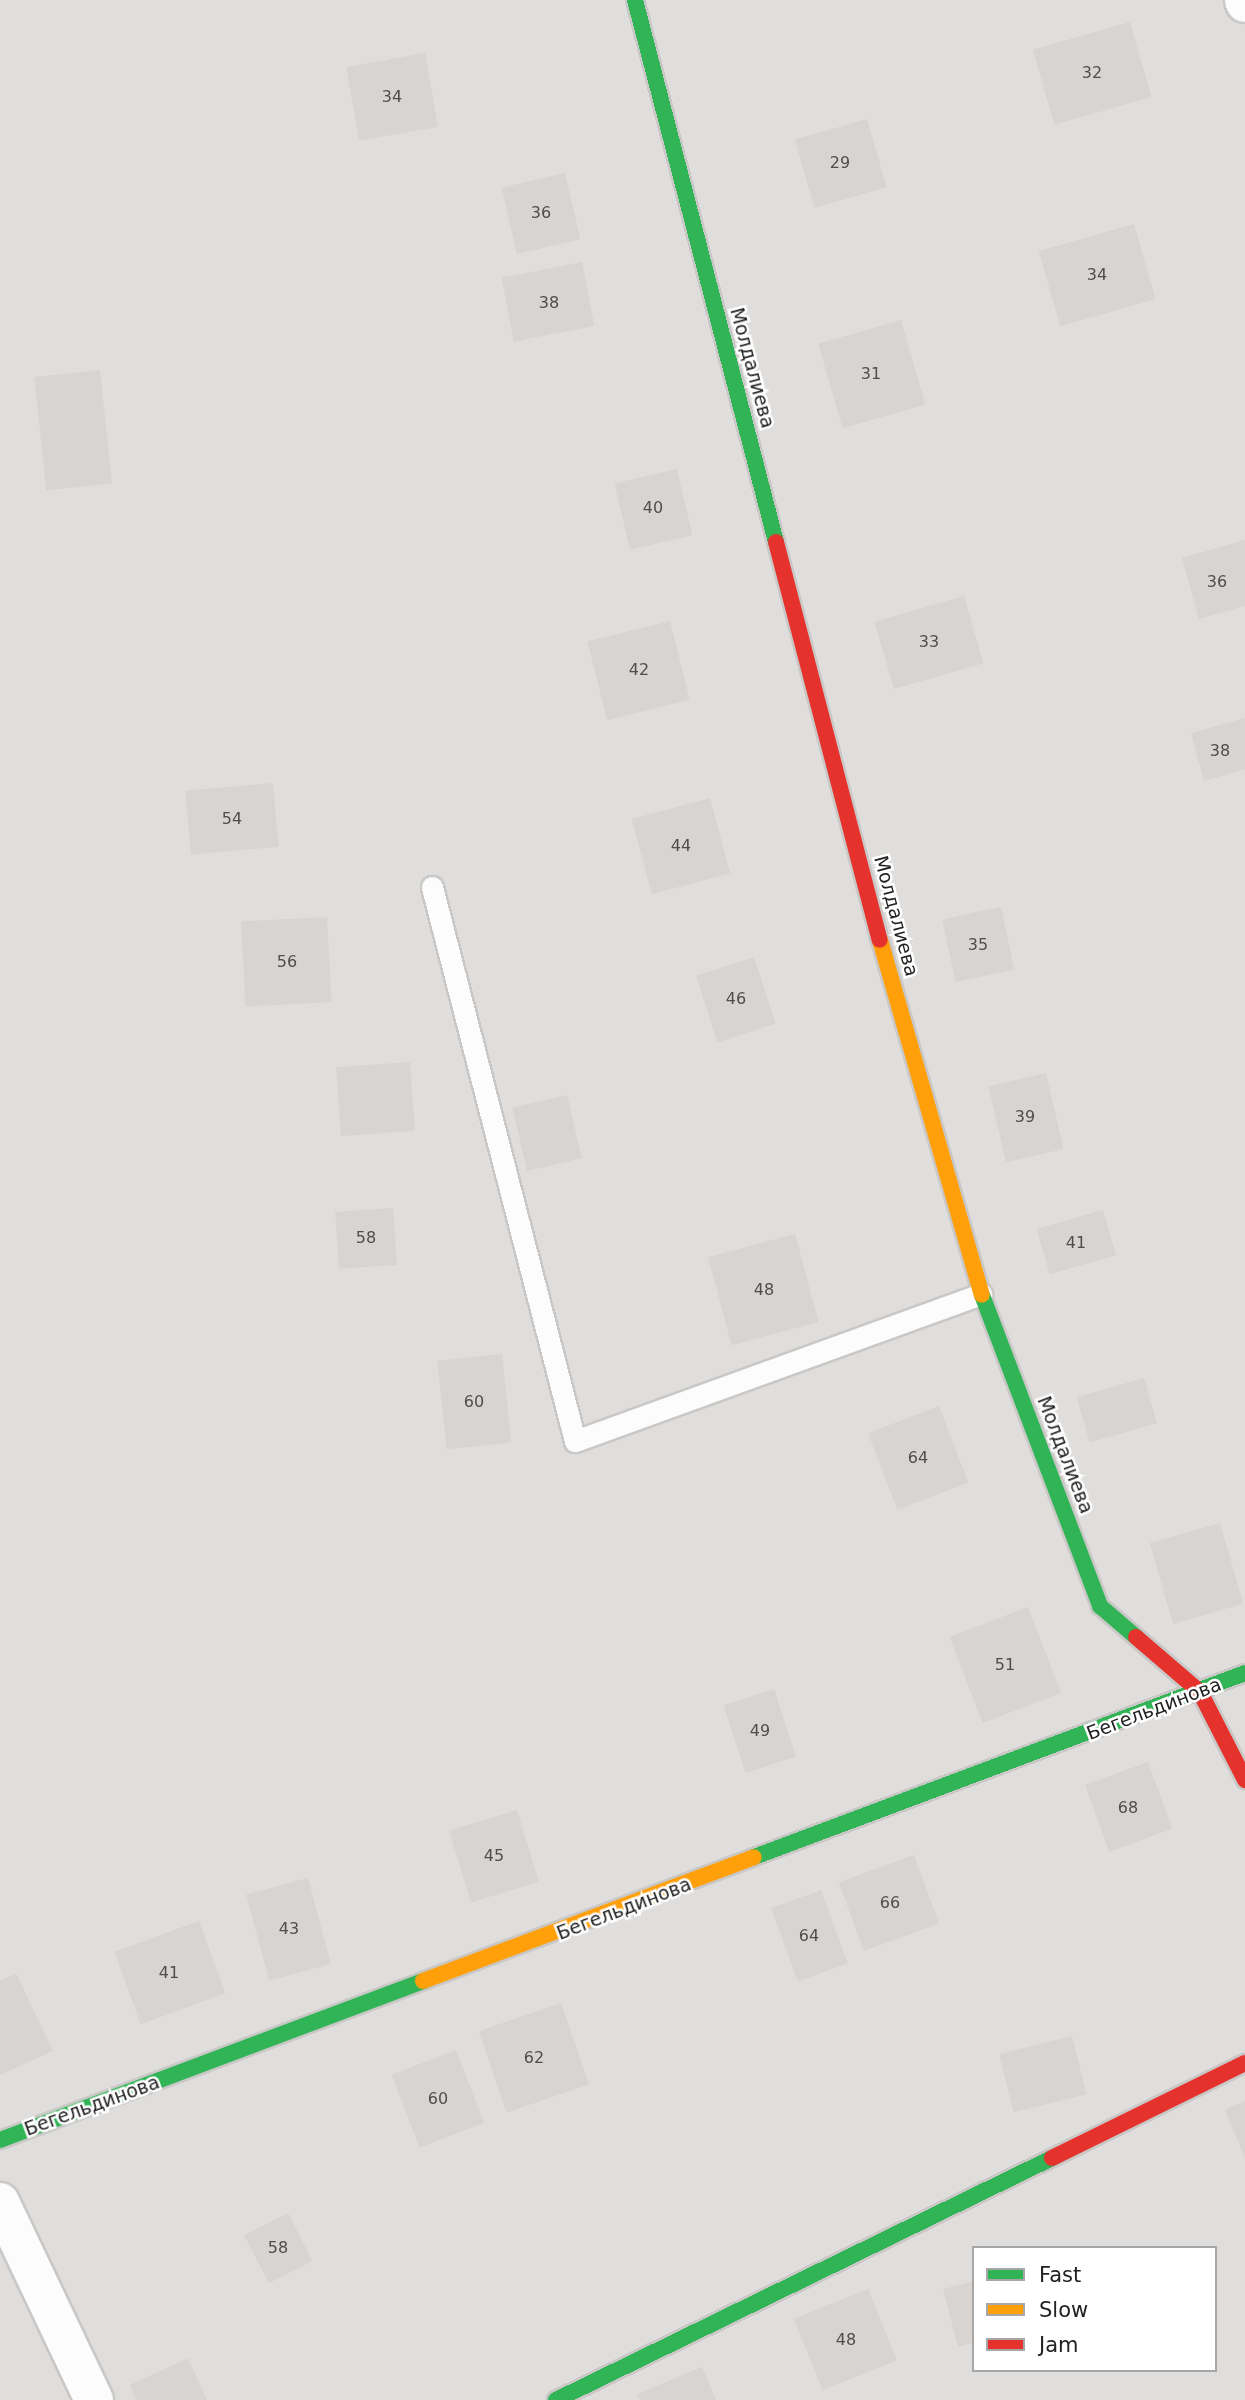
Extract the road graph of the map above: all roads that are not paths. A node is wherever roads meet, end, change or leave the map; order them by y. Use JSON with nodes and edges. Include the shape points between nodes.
{"nodes":[{"id":1,"x":635,"y":0,"type":"edge"},
{"id":2,"x":432,"y":887,"type":"dead end"},
{"id":3,"x":981,"y":1294,"type":"junction"},
{"id":4,"x":1245,"y":1673,"type":"edge"},
{"id":5,"x":1200,"y":1692,"type":"junction"},
{"id":6,"x":1245,"y":1780,"type":"edge"},
{"id":7,"x":1245,"y":2063,"type":"edge"},
{"id":8,"x":0,"y":2140,"type":"edge"},
{"id":9,"x":0,"y":2202,"type":"edge"},
{"id":10,"x":94,"y":2400,"type":"edge"},
{"id":11,"x":556,"y":2400,"type":"edge"}],
"edges":[{"from":1,"to":3,"type":"street","name":"Молдалиева","via":[[917,1083]]},
{"from":2,"to":3,"type":"lane","via":[[575,1441]]},
{"from":3,"to":5,"type":"street","name":"Молдалиева","via":[[1100,1606]]},
{"from":4,"to":5,"type":"street","name":"Бегельдинова"},
{"from":5,"to":6,"type":"street","name":"Молдалиева"},
{"from":5,"to":8,"type":"street","name":"Бегельдинова"},
{"from":7,"to":11,"type":"street"},
{"from":9,"to":10,"type":"street"}]}
